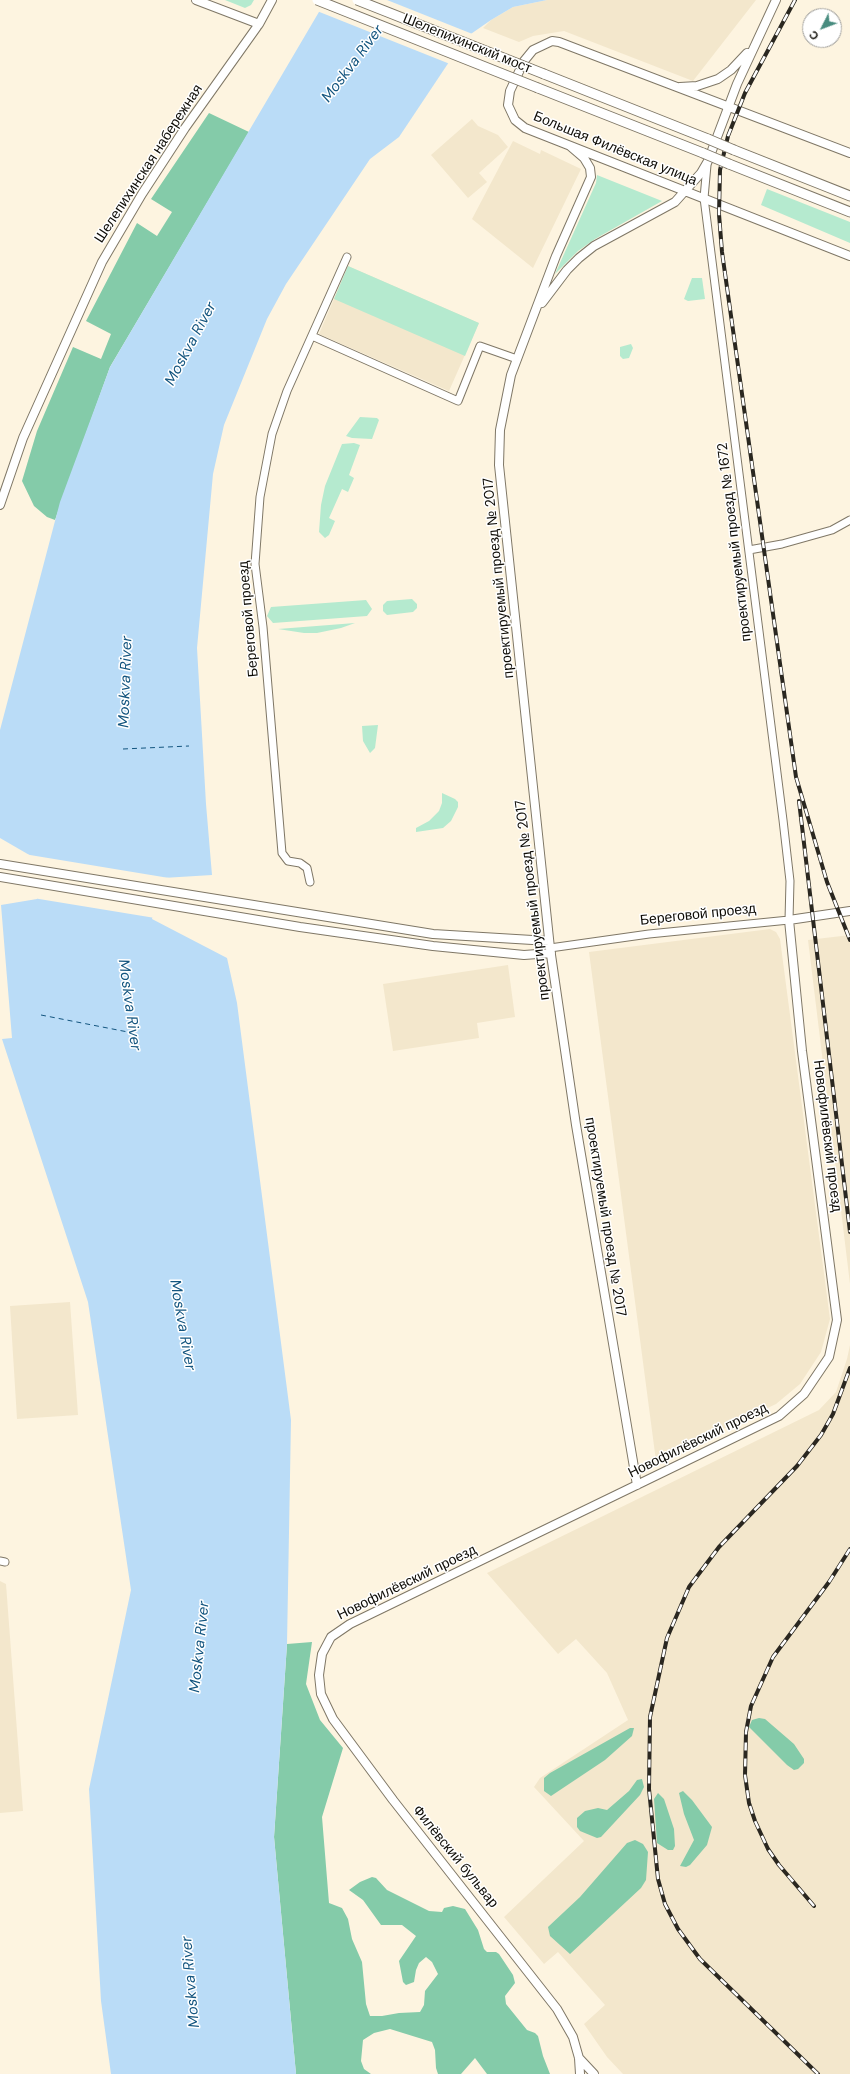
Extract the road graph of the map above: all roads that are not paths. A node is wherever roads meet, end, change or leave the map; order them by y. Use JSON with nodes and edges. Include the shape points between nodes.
{"nodes":[{"id":1,"x":196,"y":0,"type":"edge"},
{"id":2,"x":272,"y":0,"type":"edge"},
{"id":3,"x":318,"y":0,"type":"edge"},
{"id":4,"x":357,"y":0,"type":"edge"},
{"id":5,"x":776,"y":0,"type":"edge"},
{"id":6,"x":259,"y":24,"type":"junction"},
{"id":7,"x":757,"y":39,"type":"junction"},
{"id":8,"x":674,"y":86,"type":"junction"},
{"id":9,"x":729,"y":107,"type":"junction"},
{"id":10,"x":570,"y":146,"type":"junction"},
{"id":11,"x":850,"y":153,"type":"edge"},
{"id":12,"x":708,"y":161,"type":"junction"},
{"id":13,"x":686,"y":192,"type":"junction"},
{"id":14,"x":850,"y":196,"type":"edge"},
{"id":15,"x":704,"y":198,"type":"junction"},
{"id":16,"x":850,"y":212,"type":"edge"},
{"id":17,"x":850,"y":256,"type":"edge"},
{"id":18,"x":347,"y":257,"type":"dead end"},
{"id":19,"x":535,"y":313,"type":"junction"},
{"id":20,"x":312,"y":336,"type":"junction"},
{"id":21,"x":517,"y":358,"type":"junction"},
{"id":22,"x":0,"y":505,"type":"edge"},
{"id":23,"x":850,"y":520,"type":"edge"},
{"id":24,"x":749,"y":550,"type":"junction"},
{"id":25,"x":0,"y":864,"type":"edge"},
{"id":26,"x":0,"y":877,"type":"edge"},
{"id":27,"x":310,"y":882,"type":"dead end"},
{"id":28,"x":850,"y":911,"type":"edge"},
{"id":29,"x":789,"y":920,"type":"junction"},
{"id":30,"x":550,"y":948,"type":"junction"},
{"id":31,"x":637,"y":1485,"type":"junction"},
{"id":32,"x":322,"y":1654,"type":"joint"},
{"id":33,"x":579,"y":2058,"type":"junction"},
{"id":34,"x":580,"y":2074,"type":"edge"},
{"id":35,"x":594,"y":2074,"type":"edge"}],
"edges":[{"from":1,"to":6,"type":"street"},
{"from":2,"to":6,"type":"street","name":"Шелепихинская набережная"},
{"from":3,"to":16,"type":"main road","name":"Шелепихинский мост","bridge":true},
{"from":4,"to":14,"type":"main road","name":"Шелепихинский мост","bridge":true},
{"from":5,"to":7,"type":"street"},
{"from":6,"to":22,"type":"street","name":"Шелепихинская набережная","via":[[146,188],[102,262],[23,438]]},
{"from":7,"to":8,"type":"street","via":[[742,60],[718,79],[697,86]]},
{"from":7,"to":9,"type":"street","name":"проектируемый проезд № 2017"},
{"from":8,"to":9,"type":"street","name":"Большая Филёвская улица"},
{"from":8,"to":10,"type":"street","name":"Большая Филёвская улица","via":[[559,42],[552,41],[533,50],[524,61],[510,91],[508,105],[515,120],[525,128]]},
{"from":9,"to":11,"type":"street","name":"Большая Филёвская улица"},
{"from":9,"to":12,"type":"street","name":"проектируемый проезд № 2017"},
{"from":10,"to":13,"type":"street","name":"Большая Филёвская улица"},
{"from":10,"to":19,"type":"street","name":"проектируемый проезд № 2017","via":[[584,158],[590,168],[591,177],[556,256]]},
{"from":12,"to":13,"type":"street","name":"проектируемый проезд № 2017"},
{"from":12,"to":15,"type":"street","name":"проектируемый проезд № 1672"},
{"from":13,"to":15,"type":"street","name":"Большая Филёвская улица"},
{"from":13,"to":19,"type":"street","name":"проектируемый проезд № 2017","via":[[675,202],[594,246],[579,258]]},
{"from":15,"to":17,"type":"street","name":"Большая Филёвская улица"},
{"from":15,"to":24,"type":"street","name":"проектируемый проезд № 1672"},
{"from":18,"to":20,"type":"street","name":"Береговой проезд"},
{"from":19,"to":21,"type":"street","name":"проектируемый проезд № 2017"},
{"from":20,"to":21,"type":"street","via":[[458,401],[480,346]]},
{"from":20,"to":27,"type":"street","name":"Береговой проезд","via":[[287,391],[272,434],[260,497],[255,564],[263,627],[282,853],[286,860],[300,863],[307,868]]},
{"from":21,"to":30,"type":"street","name":"проектируемый проезд № 2017","via":[[500,430],[500,465]]},
{"from":23,"to":24,"type":"street","via":[[826,531],[782,544]]},
{"from":24,"to":29,"type":"street","name":"проектируемый проезд № 1672","via":[[790,881]]},
{"from":25,"to":30,"type":"street","via":[[302,914],[433,934]]},
{"from":26,"to":30,"type":"street","via":[[300,927],[433,946],[524,954]]},
{"from":28,"to":29,"type":"street","name":"Береговой проезд"},
{"from":29,"to":30,"type":"street","name":"Береговой проезд","via":[[667,931]]},
{"from":29,"to":31,"type":"street","name":"Новофилёвский проезд","via":[[802,1052],[838,1320],[829,1357],[804,1394],[779,1416]]},
{"from":30,"to":31,"type":"street","name":"проектируемый проезд № 2017","via":[[576,1125]]},
{"from":31,"to":32,"type":"street","name":"Новофилёвский проезд","via":[[350,1624],[331,1637]]},
{"from":32,"to":33,"type":"street","name":"Филёвский бульвар","via":[[321,1694],[333,1719],[393,1800],[557,2009],[572,2037]]},
{"from":33,"to":34,"type":"street","name":"Филёвский бульвар"},
{"from":33,"to":35,"type":"street"}]}
